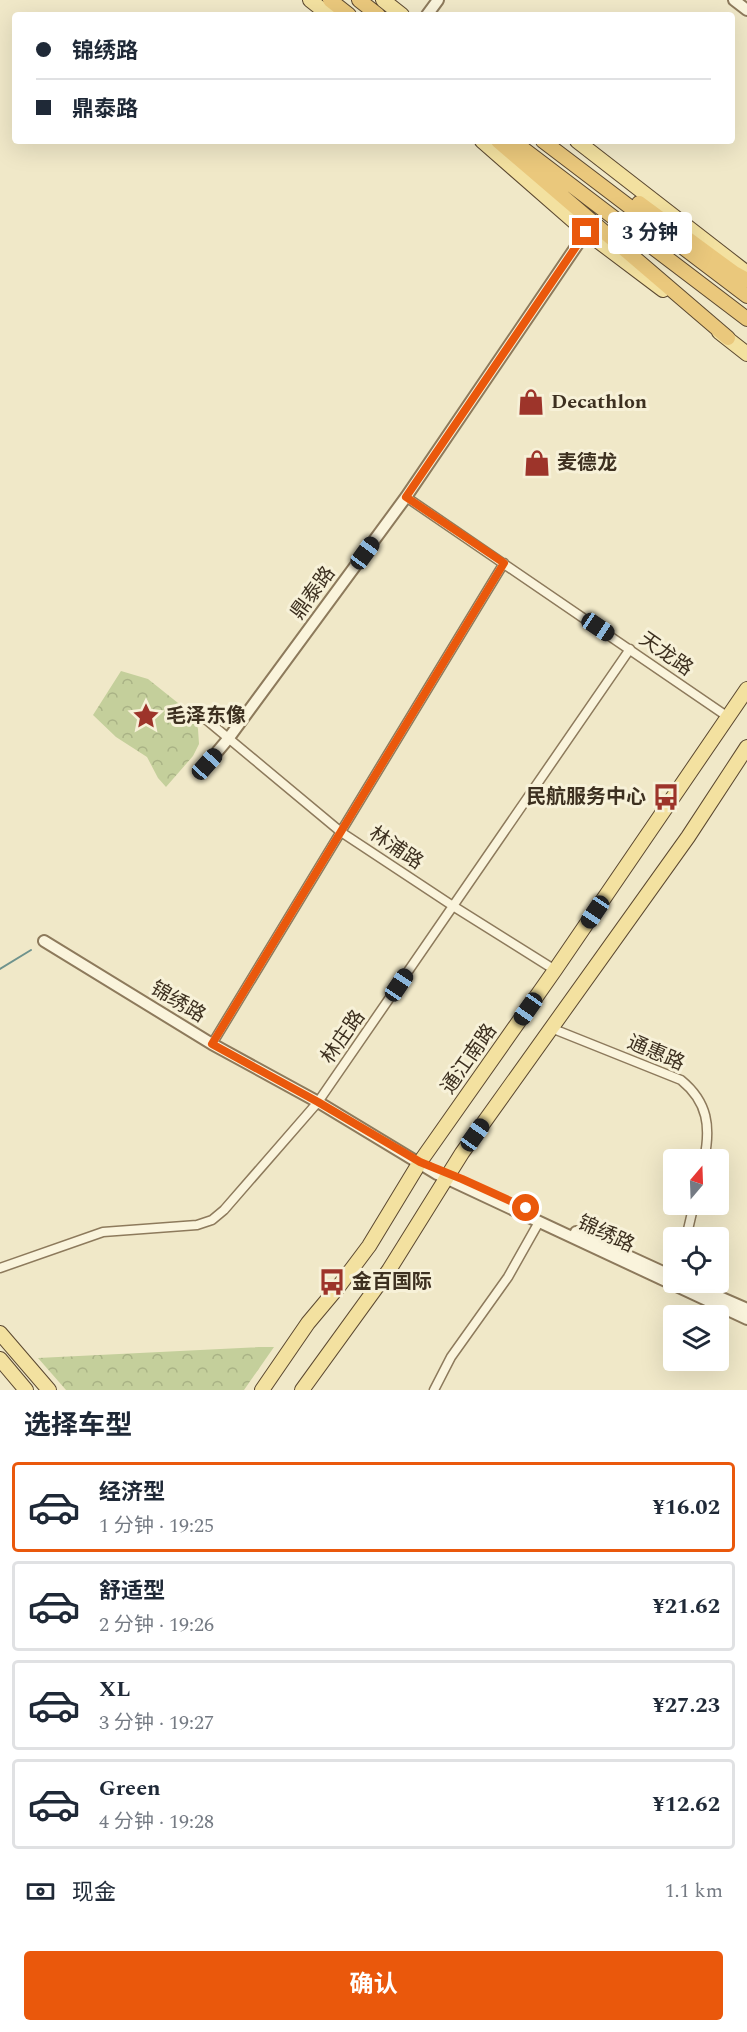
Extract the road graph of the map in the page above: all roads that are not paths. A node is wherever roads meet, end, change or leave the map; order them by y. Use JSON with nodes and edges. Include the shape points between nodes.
{"nodes":[{"id":1,"x":310,"y":0,"type":"edge"},
{"id":2,"x":330,"y":0,"type":"edge"},
{"id":3,"x":359,"y":0,"type":"edge"},
{"id":4,"x":383,"y":0,"type":"edge"},
{"id":5,"x":734,"y":0,"type":"edge"},
{"id":6,"x":747,"y":10,"type":"edge"},
{"id":7,"x":325,"y":12,"type":"edge"},
{"id":8,"x":345,"y":12,"type":"edge"},
{"id":9,"x":374,"y":12,"type":"edge"},
{"id":10,"x":398,"y":12,"type":"edge"},
{"id":11,"x":485,"y":144,"type":"edge"},
{"id":12,"x":502,"y":144,"type":"edge"},
{"id":13,"x":517,"y":144,"type":"edge"},
{"id":14,"x":547,"y":144,"type":"edge"},
{"id":15,"x":561,"y":144,"type":"edge"},
{"id":16,"x":581,"y":144,"type":"edge"},
{"id":17,"x":586,"y":232,"type":"junction"},
{"id":18,"x":747,"y":273,"type":"edge"},
{"id":19,"x":747,"y":280,"type":"edge"},
{"id":20,"x":747,"y":296,"type":"edge"},
{"id":21,"x":747,"y":319,"type":"edge"},
{"id":22,"x":728,"y":338,"type":"junction"},
{"id":23,"x":747,"y":354,"type":"edge"},
{"id":24,"x":406,"y":497,"type":"junction"},
{"id":25,"x":504,"y":563,"type":"junction"},
{"id":26,"x":630,"y":649,"type":"junction"},
{"id":27,"x":747,"y":689,"type":"edge"},
{"id":28,"x":197,"y":712,"type":"dead end"},
{"id":29,"x":728,"y":717,"type":"junction"},
{"id":30,"x":228,"y":739,"type":"junction"},
{"id":31,"x":747,"y":747,"type":"edge"},
{"id":32,"x":207,"y":764,"type":"dead end"},
{"id":33,"x":341,"y":832,"type":"junction"},
{"id":34,"x":453,"y":906,"type":"junction"},
{"id":35,"x":44,"y":941,"type":"dead end"},
{"id":36,"x":555,"y":970,"type":"junction"},
{"id":37,"x":551,"y":1028,"type":"junction"},
{"id":38,"x":212,"y":1044,"type":"junction"},
{"id":39,"x":318,"y":1102,"type":"junction"},
{"id":40,"x":707,"y":1149,"type":"edge"},
{"id":41,"x":420,"y":1162,"type":"junction"},
{"id":42,"x":448,"y":1176,"type":"junction"},
{"id":43,"x":538,"y":1222,"type":"junction"},
{"id":44,"x":0,"y":1268,"type":"edge"},
{"id":45,"x":663,"y":1276,"type":"edge"},
{"id":46,"x":663,"y":1276,"type":"edge"},
{"id":47,"x":698,"y":1293,"type":"edge"},
{"id":48,"x":706,"y":1293,"type":"edge"},
{"id":49,"x":747,"y":1309,"type":"edge"},
{"id":50,"x":747,"y":1319,"type":"edge"},
{"id":51,"x":0,"y":1333,"type":"edge"},
{"id":52,"x":0,"y":1359,"type":"edge"},
{"id":53,"x":26,"y":1390,"type":"edge"},
{"id":54,"x":49,"y":1390,"type":"edge"},
{"id":55,"x":262,"y":1390,"type":"edge"},
{"id":56,"x":302,"y":1390,"type":"edge"},
{"id":57,"x":434,"y":1390,"type":"edge"}],
"edges":[{"from":1,"to":7,"type":"main road"},
{"from":2,"to":8,"type":"highway"},
{"from":3,"to":9,"type":"highway"},
{"from":4,"to":10,"type":"main road"},
{"from":5,"to":6,"type":"street"},
{"from":11,"to":17,"type":"main road"},
{"from":12,"to":22,"type":"highway"},
{"from":13,"to":21,"type":"highway"},
{"from":14,"to":20,"type":"highway"},
{"from":15,"to":19,"type":"highway"},
{"from":16,"to":18,"type":"main road"},
{"from":17,"to":22,"type":"main road"},
{"from":17,"to":24,"type":"street","name":"鼎泰路"},
{"from":22,"to":23,"type":"main road"},
{"from":24,"to":25,"type":"street","name":"天龙路"},
{"from":24,"to":30,"type":"street","name":"鼎泰路"},
{"from":25,"to":26,"type":"street","name":"天龙路"},
{"from":25,"to":33,"type":"street"},
{"from":26,"to":29,"type":"street","name":"天龙路"},
{"from":26,"to":34,"type":"street","name":"林庄路"},
{"from":27,"to":29,"type":"main road","name":"通江南路"},
{"from":28,"to":30,"type":"street","name":"林浦路"},
{"from":29,"to":36,"type":"main road","name":"通江南路"},
{"from":30,"to":32,"type":"street","name":"鼎泰路"},
{"from":30,"to":33,"type":"street","name":"林浦路"},
{"from":31,"to":37,"type":"main road","via":[[688,837]]},
{"from":33,"to":34,"type":"street","name":"林浦路"},
{"from":33,"to":38,"type":"street"},
{"from":34,"to":36,"type":"street","name":"林浦路"},
{"from":34,"to":39,"type":"street","name":"林庄路"},
{"from":35,"to":38,"type":"street","name":"锦绣路"},
{"from":36,"to":41,"type":"main road","name":"通江南路"},
{"from":37,"to":40,"type":"street","name":"通惠路","via":[[681,1080],[694,1090],[706,1114]]},
{"from":37,"to":42,"type":"main road"},
{"from":38,"to":39,"type":"street","name":"锦绣路"},
{"from":39,"to":41,"type":"street","name":"锦绣路"},
{"from":39,"to":44,"type":"street","name":"林庄路","via":[[212,1220],[197,1225],[103,1232]]},
{"from":41,"to":42,"type":"street","name":"锦绣路"},
{"from":41,"to":55,"type":"main road","name":"通江南路","via":[[369,1246],[308,1323]]},
{"from":42,"to":43,"type":"street","name":"锦绣路"},
{"from":42,"to":45,"type":"street","name":"锦绣路"},
{"from":42,"to":56,"type":"main road","via":[[389,1270]]},
{"from":43,"to":46,"type":"street","name":"锦绣路"},
{"from":43,"to":57,"type":"street","via":[[508,1277],[451,1357]]},
{"from":47,"to":50,"type":"street","name":"锦绣路"},
{"from":48,"to":49,"type":"street","name":"锦绣路"},
{"from":51,"to":54,"type":"main road"},
{"from":52,"to":53,"type":"main road"}]}
